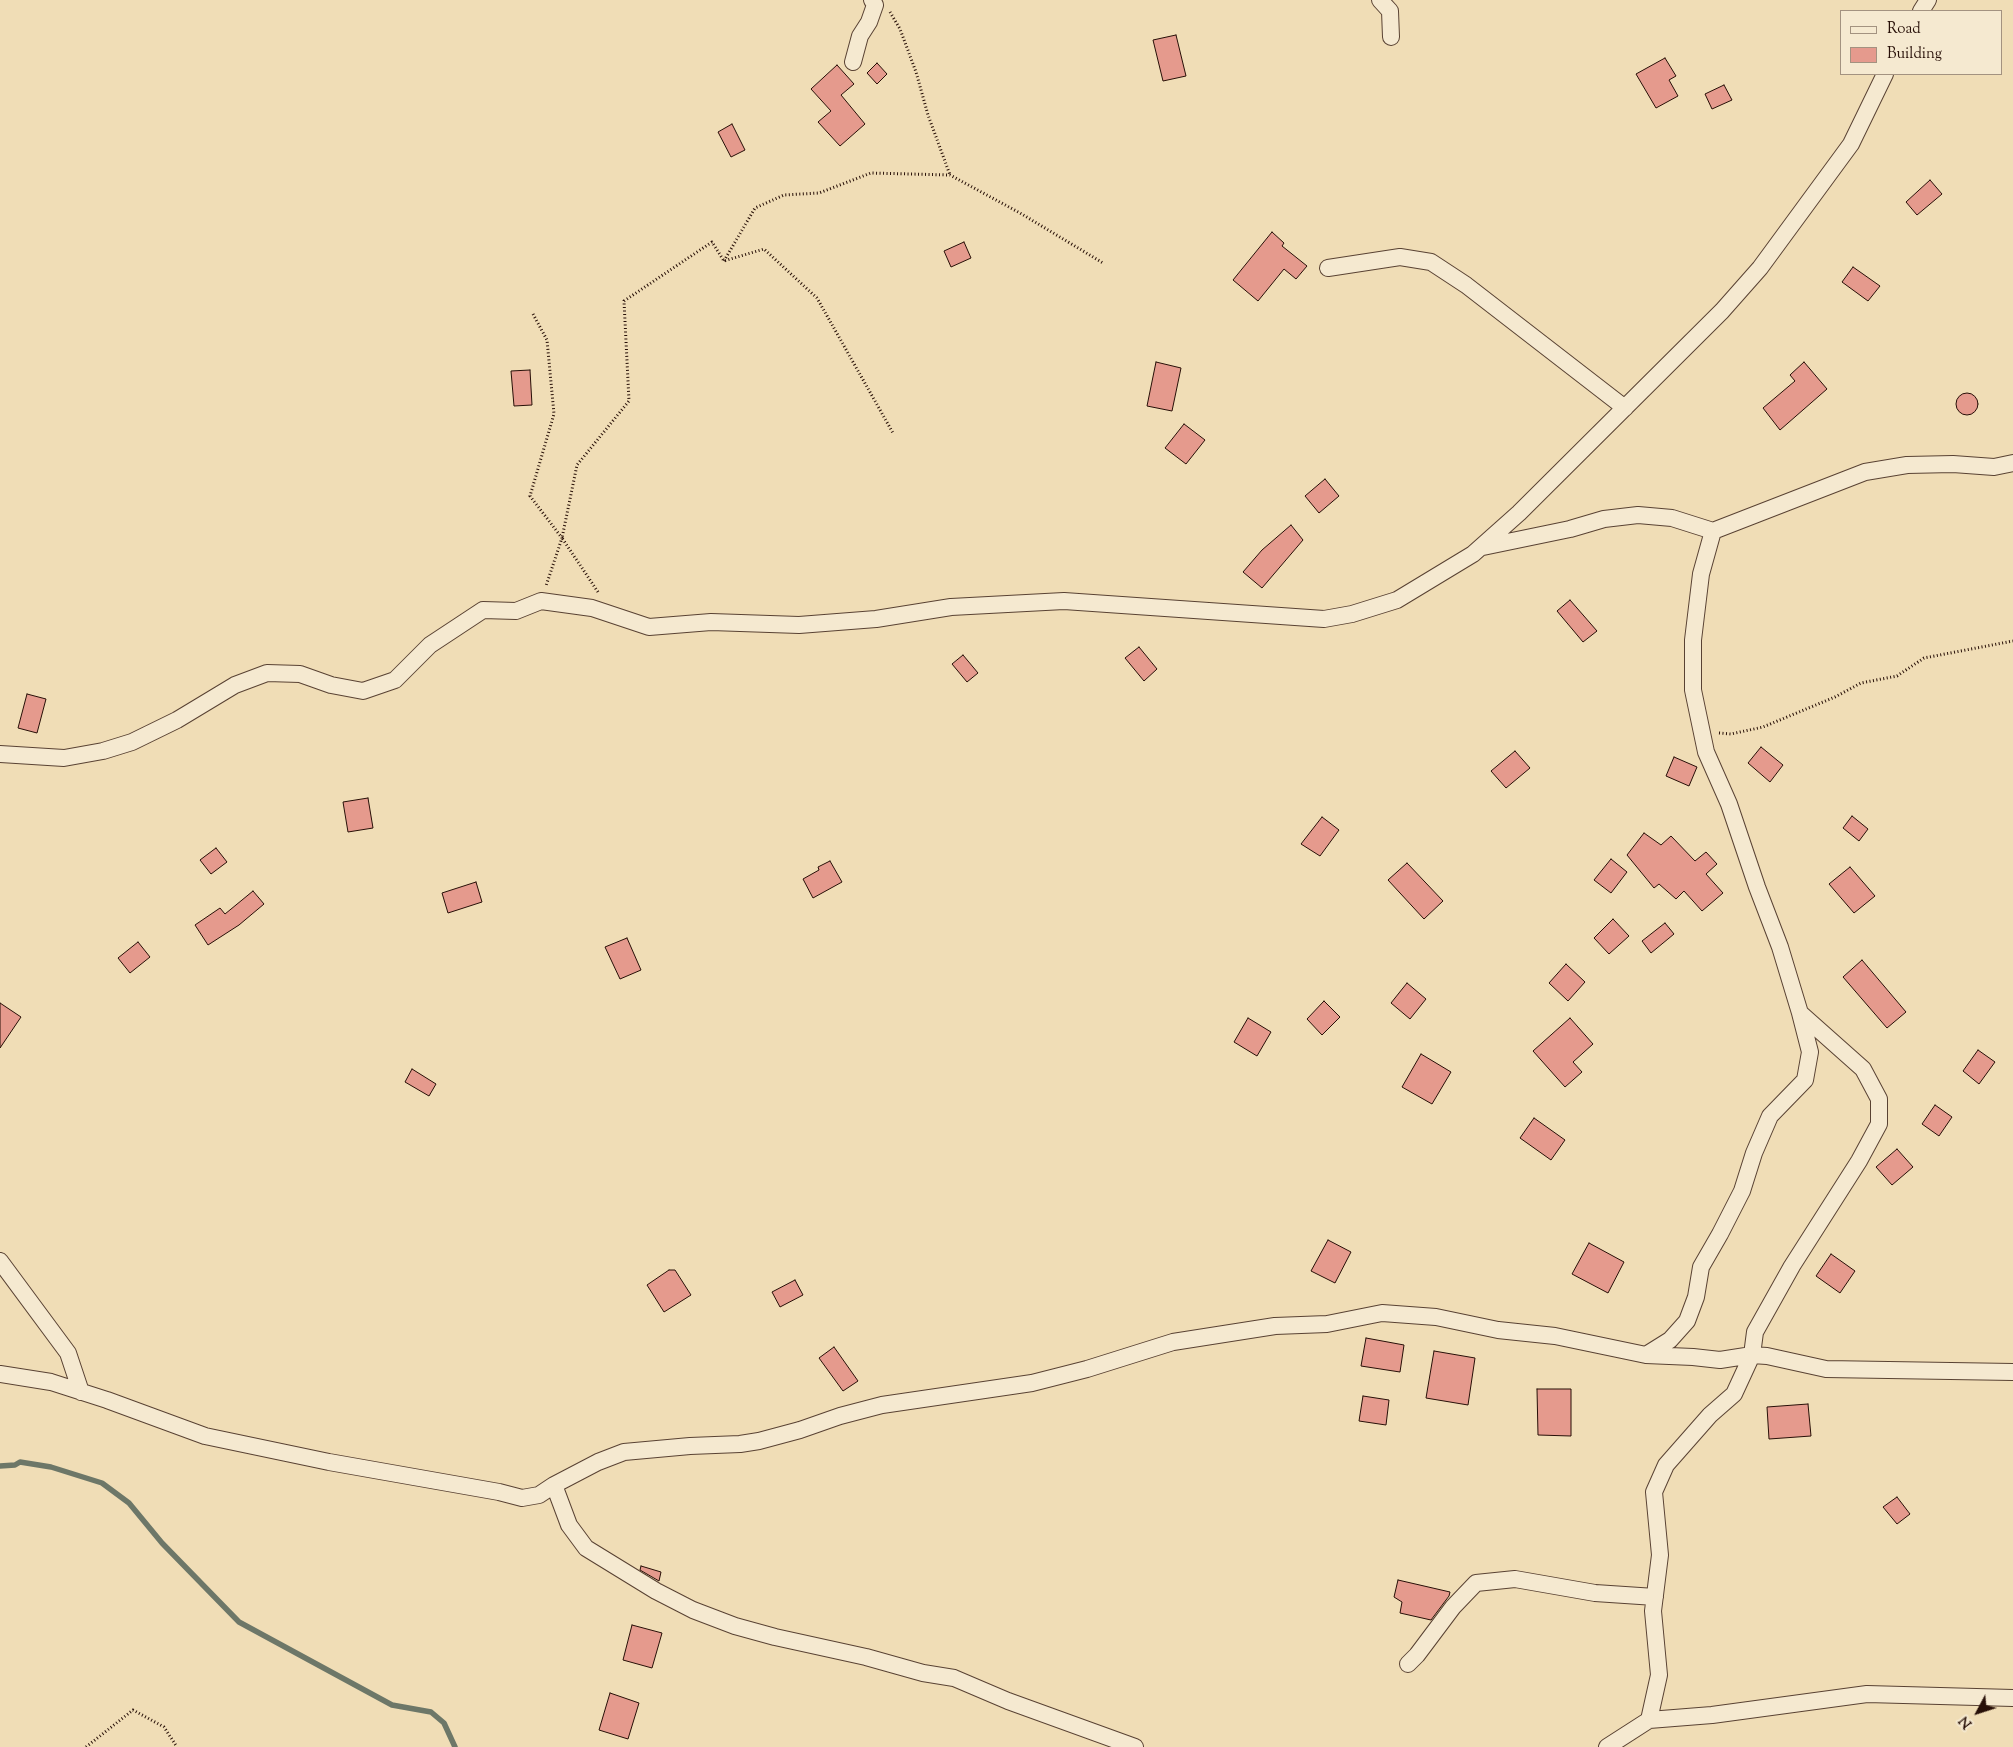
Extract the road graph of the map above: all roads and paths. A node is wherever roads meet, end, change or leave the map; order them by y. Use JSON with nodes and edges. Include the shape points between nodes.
{"nodes":[{"id":1,"x":872,"y":0,"type":"edge"},
{"id":2,"x":1389,"y":4,"type":"edge"},
{"id":3,"x":889,"y":9,"type":"dead end"},
{"id":4,"x":1392,"y":37,"type":"dead end"},
{"id":5,"x":853,"y":62,"type":"dead end"},
{"id":6,"x":1885,"y":75,"type":"edge"},
{"id":7,"x":950,"y":175,"type":"junction"},
{"id":8,"x":724,"y":261,"type":"junction"},
{"id":9,"x":1103,"y":263,"type":"dead end"},
{"id":10,"x":1328,"y":268,"type":"dead end"},
{"id":11,"x":533,"y":314,"type":"dead end"},
{"id":12,"x":1625,"y":408,"type":"junction"},
{"id":13,"x":893,"y":432,"type":"dead end"},
{"id":14,"x":2013,"y":463,"type":"edge"},
{"id":15,"x":1713,"y":531,"type":"junction"},
{"id":16,"x":562,"y":538,"type":"junction"},
{"id":17,"x":1480,"y":547,"type":"junction"},
{"id":18,"x":541,"y":601,"type":"junction"},
{"id":19,"x":614,"y":615,"type":"junction"},
{"id":20,"x":2013,"y":641,"type":"edge"},
{"id":21,"x":1701,"y":732,"type":"junction"},
{"id":22,"x":0,"y":754,"type":"edge"},
{"id":23,"x":1800,"y":1013,"type":"junction"},
{"id":24,"x":0,"y":1261,"type":"edge"},
{"id":25,"x":1646,"y":1355,"type":"junction"},
{"id":26,"x":1752,"y":1355,"type":"junction"},
{"id":27,"x":2013,"y":1372,"type":"edge"},
{"id":28,"x":0,"y":1374,"type":"edge"},
{"id":29,"x":81,"y":1392,"type":"junction"},
{"id":30,"x":554,"y":1485,"type":"junction"},
{"id":31,"x":1655,"y":1597,"type":"junction"},
{"id":32,"x":1408,"y":1664,"type":"dead end"},
{"id":33,"x":2013,"y":1698,"type":"edge"},
{"id":34,"x":1649,"y":1720,"type":"junction"},
{"id":35,"x":86,"y":1747,"type":"edge"},
{"id":36,"x":178,"y":1747,"type":"edge"},
{"id":37,"x":1135,"y":1747,"type":"edge"},
{"id":38,"x":1607,"y":1747,"type":"edge"}],
"edges":[{"from":1,"to":5,"type":"street","via":[[875,5],[860,36]]},
{"from":2,"to":4,"type":"street"},
{"from":3,"to":7,"type":"path","via":[[916,72]]},
{"from":6,"to":12,"type":"street","via":[[1851,144],[1760,268]]},
{"from":7,"to":8,"type":"path","via":[[871,173],[819,193],[784,195],[755,208]]},
{"from":7,"to":9,"type":"path"},
{"from":8,"to":13,"type":"path","via":[[764,249],[817,298]]},
{"from":8,"to":16,"type":"path","via":[[712,242],[624,301],[629,401],[577,465]]},
{"from":10,"to":12,"type":"street","via":[[1400,257],[1431,262],[1466,285]]},
{"from":11,"to":16,"type":"path","via":[[547,340],[554,414],[530,496]]},
{"from":12,"to":17,"type":"street"},
{"from":14,"to":15,"type":"street","via":[[1994,467],[1907,465],[1864,472]]},
{"from":15,"to":17,"type":"street","via":[[1672,518],[1638,515],[1604,519]]},
{"from":15,"to":21,"type":"street","via":[[1701,574],[1693,640],[1693,690]]},
{"from":16,"to":18,"type":"path"},
{"from":16,"to":19,"type":"path"},
{"from":17,"to":19,"type":"street","via":[[1398,600],[1324,619],[1064,600],[951,607],[876,619],[800,625],[711,622],[649,627]]},
{"from":18,"to":19,"type":"street","via":[[592,608]]},
{"from":18,"to":22,"type":"street","via":[[516,611],[484,610],[430,645],[395,680],[363,691],[331,685],[300,674],[267,673],[236,685],[132,742],[103,751],[64,758]]},
{"from":20,"to":21,"type":"path","via":[[1924,658],[1897,676],[1861,683],[1836,697],[1763,727],[1732,734]]},
{"from":21,"to":23,"type":"street","via":[[1780,947]]},
{"from":23,"to":25,"type":"street","via":[[1810,1052],[1805,1080],[1770,1116],[1742,1191],[1701,1267],[1696,1297],[1687,1321],[1670,1340]]},
{"from":23,"to":26,"type":"street","via":[[1863,1069],[1879,1099],[1879,1124],[1755,1332]]},
{"from":24,"to":29,"type":"street","via":[[68,1353]]},
{"from":25,"to":26,"type":"street","via":[[1720,1360]]},
{"from":25,"to":30,"type":"street","via":[[1436,1317],[1382,1313],[1327,1324],[1276,1326],[1173,1342],[1032,1383],[882,1405],[759,1441],[624,1452]]},
{"from":26,"to":27,"type":"street","via":[[1826,1369]]},
{"from":26,"to":31,"type":"street","via":[[1734,1394],[1710,1415],[1666,1465],[1654,1492],[1660,1555]]},
{"from":28,"to":29,"type":"street","via":[[51,1382]]},
{"from":29,"to":30,"type":"street","via":[[205,1436],[328,1462],[522,1498],[540,1495]]},
{"from":30,"to":37,"type":"street","via":[[569,1524],[586,1548],[693,1610],[775,1637],[954,1678]]},
{"from":31,"to":32,"type":"street","via":[[1595,1593],[1515,1579],[1476,1583]]},
{"from":31,"to":34,"type":"street","via":[[1653,1611],[1659,1675]]},
{"from":33,"to":34,"type":"street","via":[[1867,1694]]},
{"from":34,"to":38,"type":"street"},
{"from":35,"to":36,"type":"path","via":[[133,1710],[164,1727]]}]}
